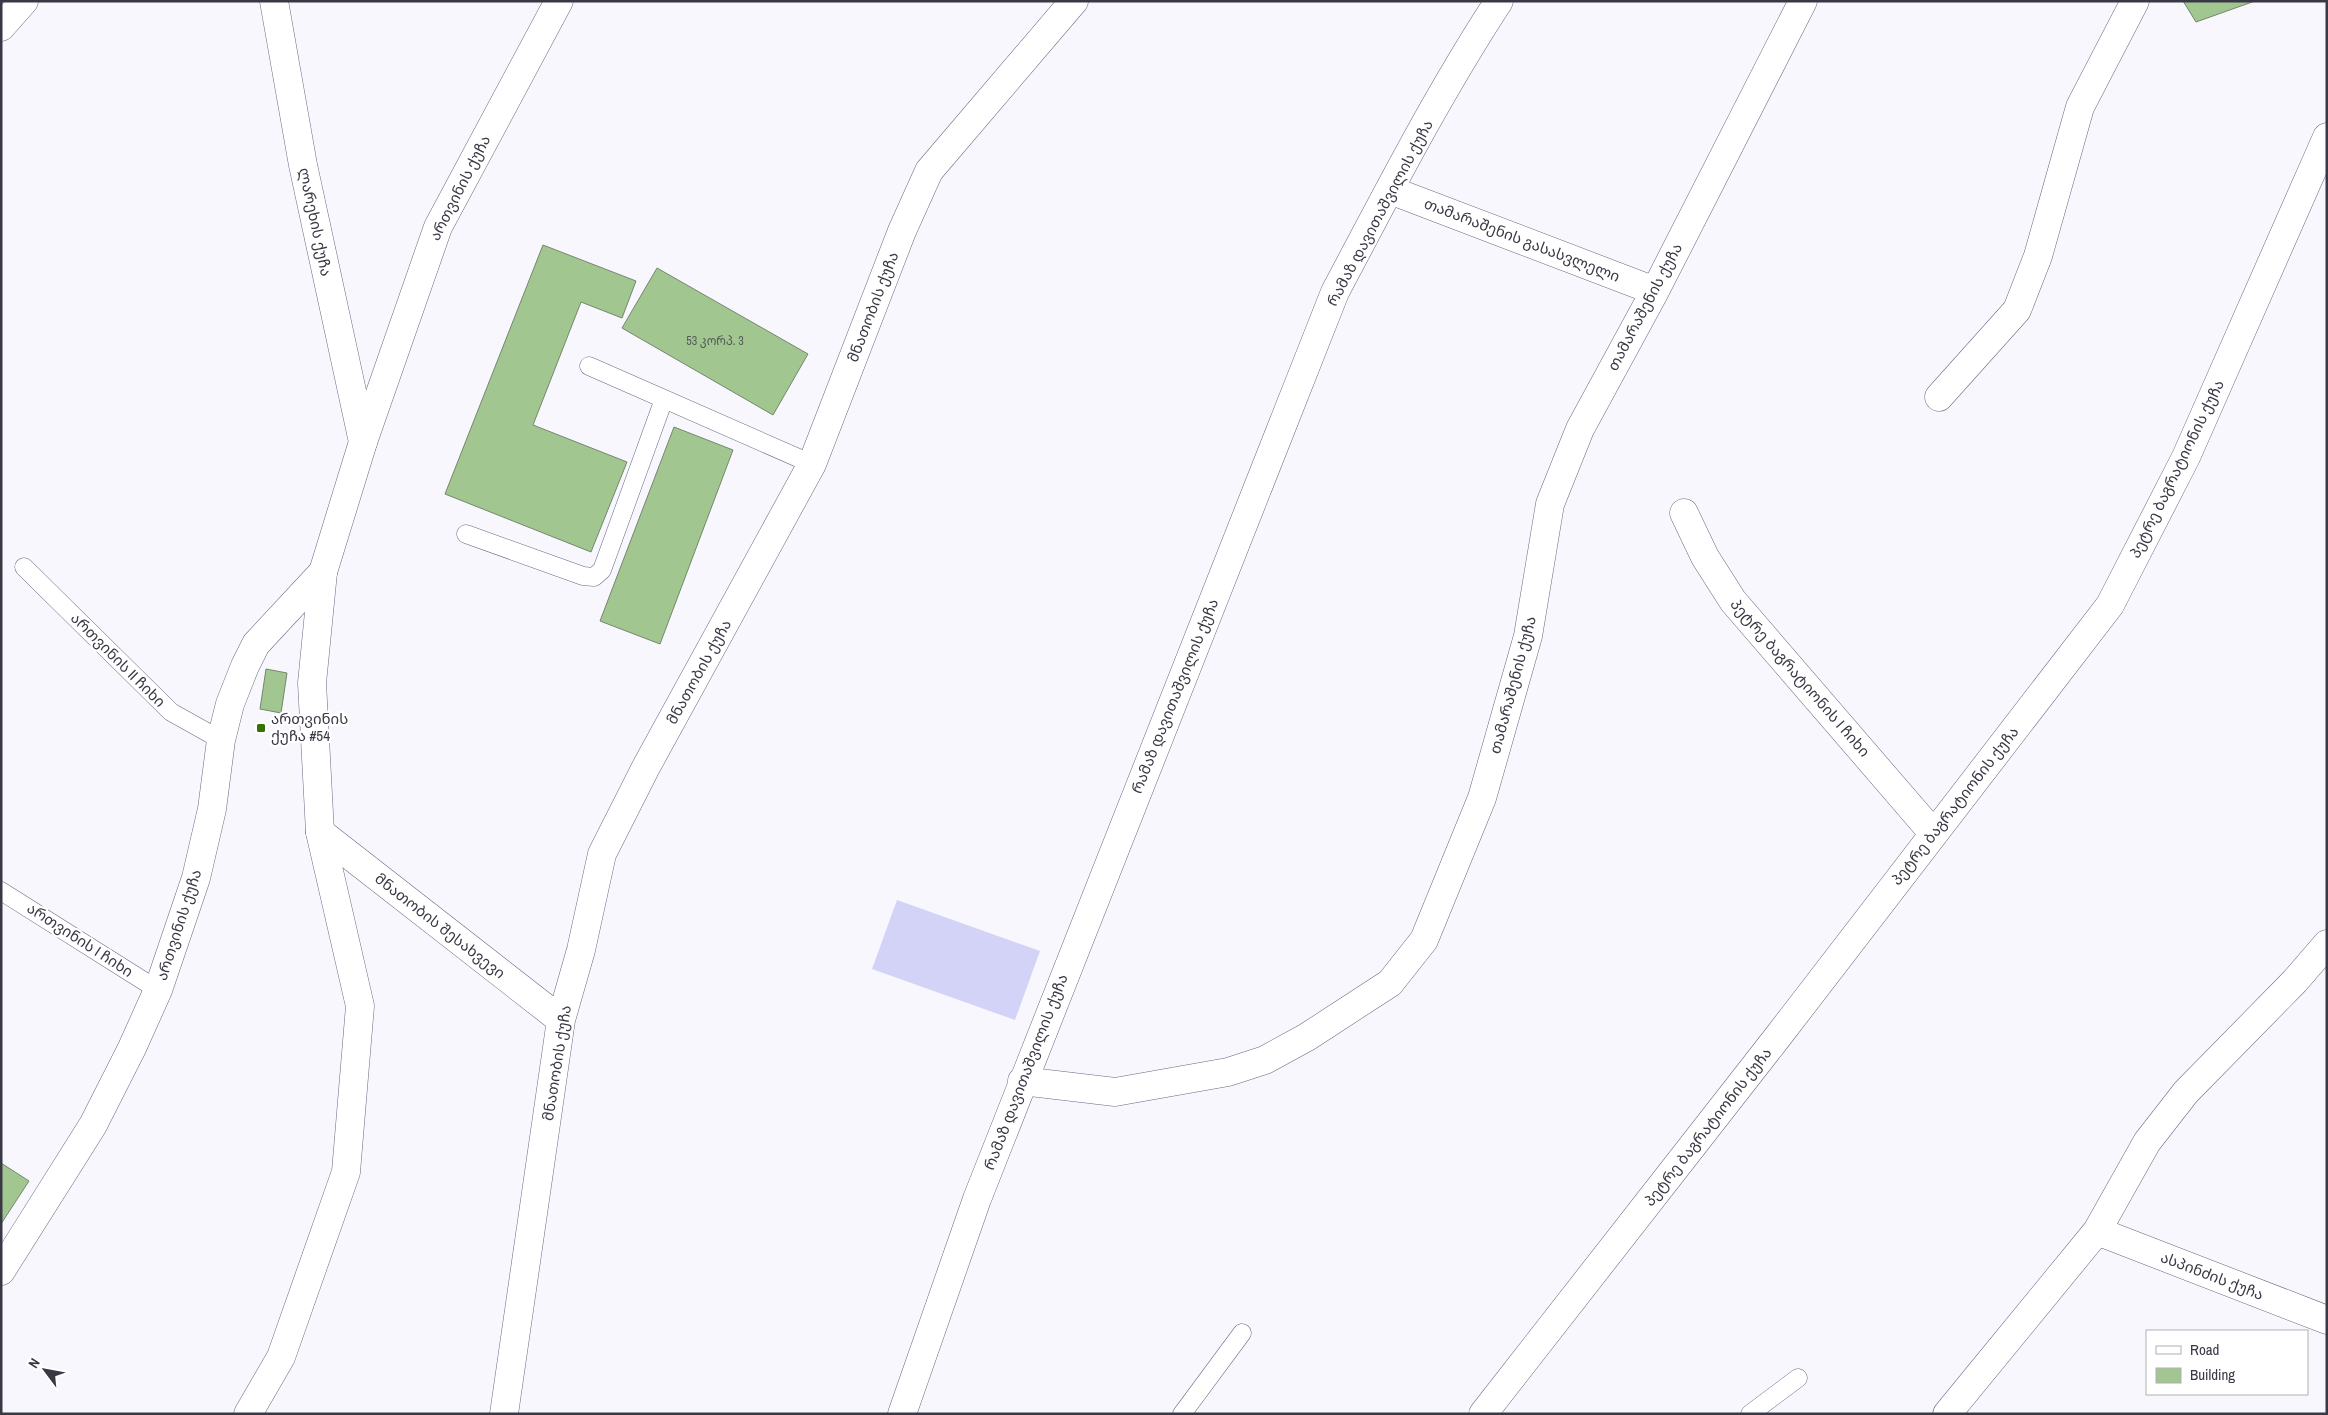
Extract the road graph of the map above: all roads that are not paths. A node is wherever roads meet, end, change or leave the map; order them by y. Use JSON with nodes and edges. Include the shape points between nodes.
{"nodes":[{"id":1,"x":24,"y":1,"type":"edge"},
{"id":2,"x":274,"y":1,"type":"edge"},
{"id":3,"x":559,"y":1,"type":"edge"},
{"id":4,"x":1074,"y":1,"type":"edge"},
{"id":5,"x":1499,"y":1,"type":"edge"},
{"id":6,"x":1803,"y":1,"type":"edge"},
{"id":7,"x":2135,"y":1,"type":"edge"},
{"id":8,"x":1,"y":27,"type":"edge"},
{"id":9,"x":2327,"y":137,"type":"edge"},
{"id":10,"x":1390,"y":190,"type":"junction"},
{"id":11,"x":1654,"y":291,"type":"junction"},
{"id":12,"x":589,"y":366,"type":"dead end"},
{"id":13,"x":1940,"y":397,"type":"dead end"},
{"id":14,"x":664,"y":399,"type":"junction"},
{"id":15,"x":363,"y":442,"type":"junction"},
{"id":16,"x":812,"y":464,"type":"junction"},
{"id":17,"x":1684,"y":512,"type":"dead end"},
{"id":18,"x":466,"y":534,"type":"dead end"},
{"id":19,"x":24,"y":567,"type":"dead end"},
{"id":20,"x":323,"y":572,"type":"junction"},
{"id":21,"x":221,"y":740,"type":"junction"},
{"id":22,"x":320,"y":832,"type":"junction"},
{"id":23,"x":1933,"y":833,"type":"junction"},
{"id":24,"x":1,"y":890,"type":"edge"},
{"id":25,"x":2327,"y":944,"type":"edge"},
{"id":26,"x":158,"y":990,"type":"junction"},
{"id":27,"x":561,"y":1020,"type":"junction"},
{"id":28,"x":1022,"y":1081,"type":"junction"},
{"id":29,"x":2097,"y":1231,"type":"junction"},
{"id":30,"x":1,"y":1271,"type":"edge"},
{"id":31,"x":2327,"y":1320,"type":"edge"},
{"id":32,"x":1242,"y":1333,"type":"dead end"},
{"id":33,"x":1798,"y":1378,"type":"dead end"},
{"id":34,"x":248,"y":1414,"type":"edge"},
{"id":35,"x":504,"y":1414,"type":"edge"},
{"id":36,"x":902,"y":1414,"type":"edge"},
{"id":37,"x":1182,"y":1414,"type":"edge"},
{"id":38,"x":1483,"y":1414,"type":"edge"},
{"id":39,"x":1750,"y":1414,"type":"edge"},
{"id":40,"x":1947,"y":1414,"type":"edge"}],
"edges":[{"from":1,"to":8,"type":"street"},
{"from":2,"to":15,"type":"street","name":"ლარეხის ქუჩა","via":[[303,166]]},
{"from":3,"to":15,"type":"street","name":"ართვინის ქუჩა","via":[[438,227]]},
{"from":4,"to":16,"type":"street","name":"მნათობის ქუჩა","via":[[930,171],[902,231]]},
{"from":5,"to":10,"type":"street","name":"რამაზ დავითაშვილის ქუჩა"},
{"from":6,"to":11,"type":"street","name":"თამარაშენის ქუჩა"},
{"from":7,"to":13,"type":"street","via":[[2080,107],[2038,256],[2018,310]]},
{"from":9,"to":23,"type":"street","name":"პეტრე ბაგრატიონის ქუჩა","via":[[2186,457],[2110,606]]},
{"from":10,"to":11,"type":"street","name":"თამარაშენის გასასვლელი"},
{"from":10,"to":28,"type":"street","name":"რამაზ დავითაშვილის ქუჩა","via":[[1334,292]]},
{"from":11,"to":28,"type":"street","name":"თამარაშენის ქუჩა","via":[[1580,429],[1550,504],[1528,636],[1482,798],[1424,940],[1390,983],[1307,1037],[1265,1060],[1228,1072],[1114,1092]]},
{"from":12,"to":14,"type":"lane"},
{"from":14,"to":16,"type":"lane"},
{"from":14,"to":18,"type":"lane","via":[[602,570],[594,577],[583,576]]},
{"from":15,"to":20,"type":"street","name":"ართვინის ქუჩა"},
{"from":16,"to":27,"type":"street","name":"მნათობის ქუჩა","via":[[646,767],[602,854],[581,950]]},
{"from":17,"to":23,"type":"street","name":"პეტრე ბაგრატიონის I ჩიხი","via":[[1705,557],[1733,601]]},
{"from":19,"to":21,"type":"lane","name":"ართვინის II ჩიხი","via":[[171,712]]},
{"from":20,"to":21,"type":"street","name":"ართვინის ქუჩა","via":[[256,644],[230,704]]},
{"from":20,"to":22,"type":"street","via":[[312,684]]},
{"from":21,"to":26,"type":"street","name":"ართვინის ქუჩა","via":[[212,809],[196,878]]},
{"from":22,"to":27,"type":"street","name":"მნათობის შესახვევი"},
{"from":22,"to":34,"type":"street","via":[[360,1006],[346,1172],[281,1357]]},
{"from":23,"to":38,"type":"street","name":"პეტრე ბაგრატიონის ქუჩა"},
{"from":24,"to":26,"type":"lane","name":"ართვინის I ჩიხი"},
{"from":25,"to":29,"type":"street","via":[[2186,1092],[2147,1142]]},
{"from":26,"to":30,"type":"street","name":"ართვინის ქუჩა","via":[[93,1125]]},
{"from":27,"to":35,"type":"street","name":"მნათობის ქუჩა"},
{"from":28,"to":36,"type":"street","name":"რამაზ დავითაშვილის ქუჩა"},
{"from":29,"to":31,"type":"street","name":"ასპინძის ქუჩა"},
{"from":29,"to":40,"type":"street"},
{"from":32,"to":37,"type":"lane"},
{"from":33,"to":39,"type":"lane"}]}
